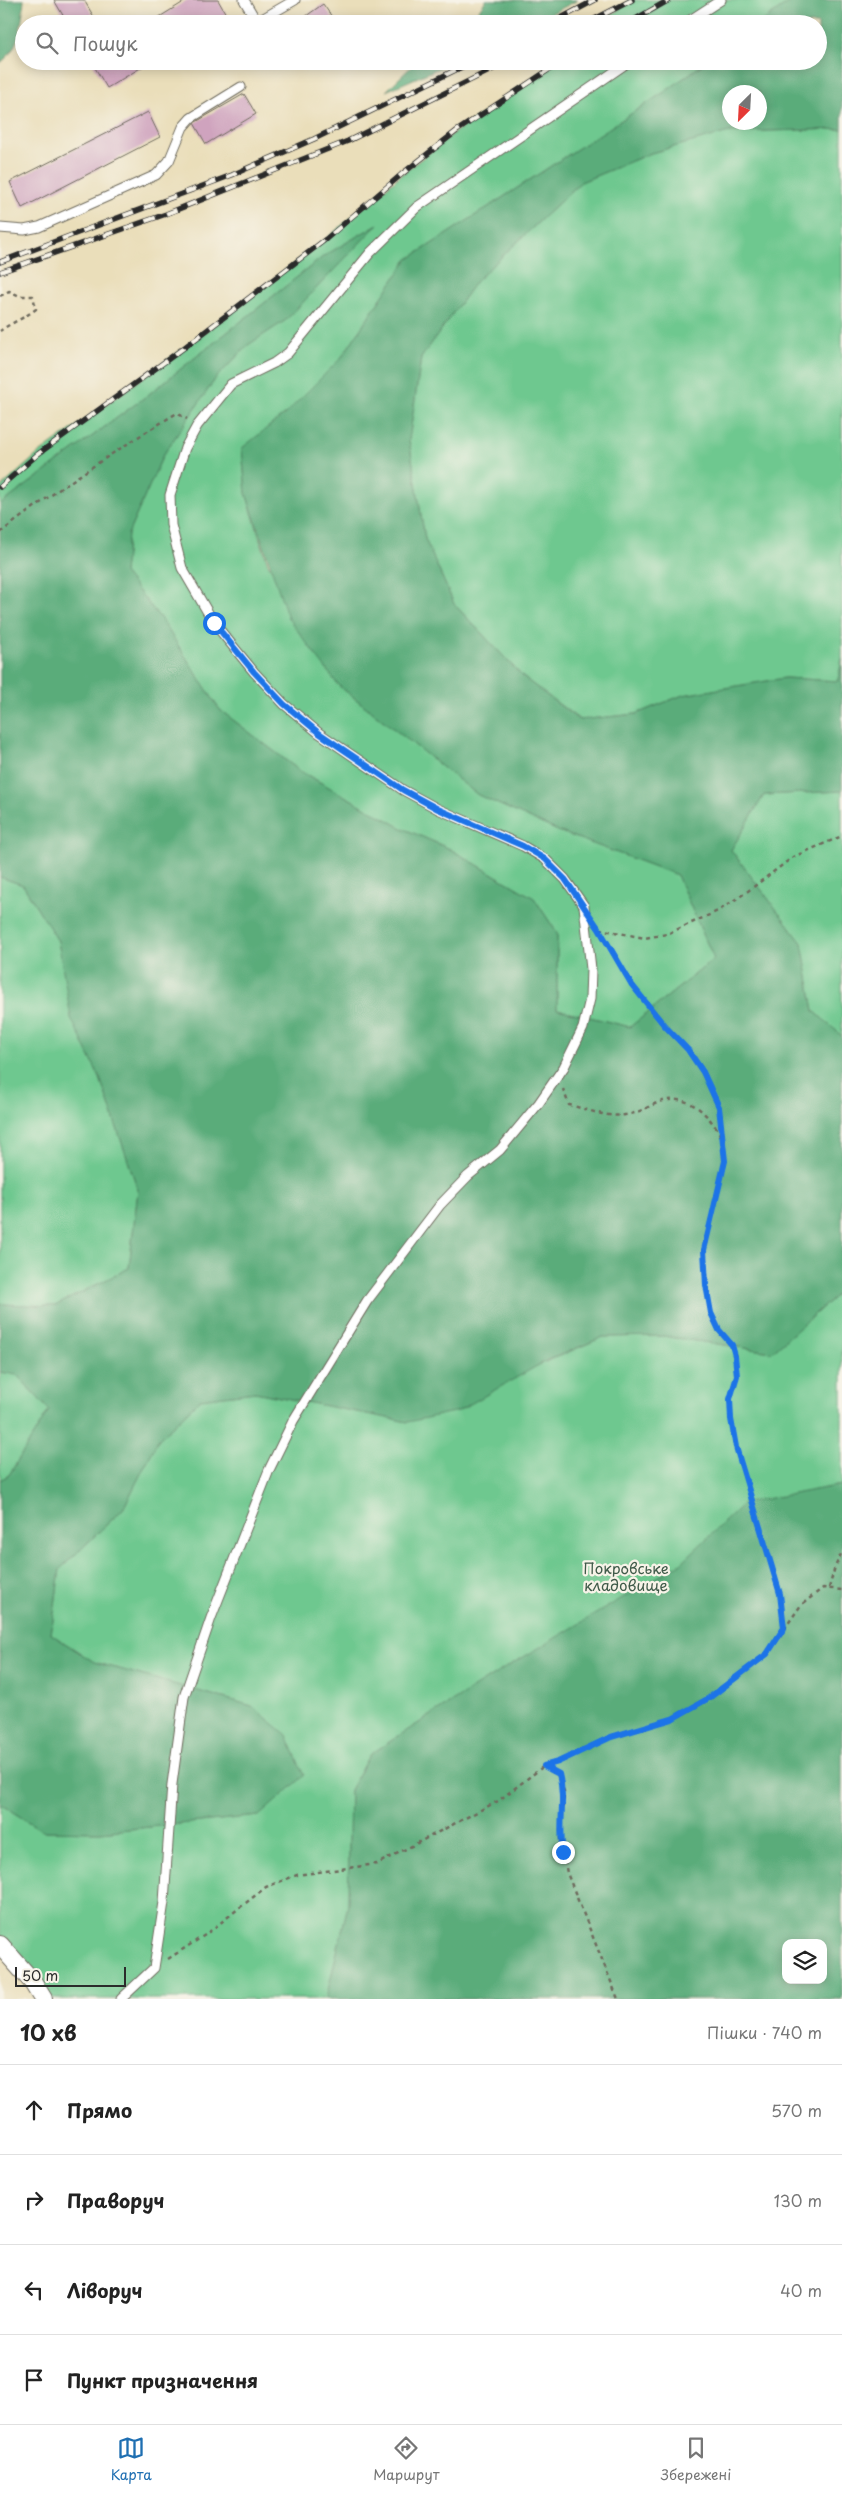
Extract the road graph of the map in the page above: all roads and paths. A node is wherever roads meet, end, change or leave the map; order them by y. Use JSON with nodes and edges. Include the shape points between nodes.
{"nodes":[{"id":1,"x":244,"y":0,"type":"edge"},
{"id":2,"x":295,"y":0,"type":"edge"},
{"id":3,"x":721,"y":0,"type":"edge"},
{"id":4,"x":252,"y":15,"type":"edge"},
{"id":5,"x":268,"y":15,"type":"edge"},
{"id":6,"x":698,"y":15,"type":"edge"},
{"id":7,"x":617,"y":70,"type":"edge"},
{"id":8,"x":241,"y":87,"type":"dead end"},
{"id":9,"x":0,"y":228,"type":"edge"},
{"id":10,"x":0,"y":296,"type":"edge"},
{"id":11,"x":0,"y":331,"type":"edge"},
{"id":12,"x":197,"y":426,"type":"junction"},
{"id":13,"x":0,"y":533,"type":"edge"},
{"id":14,"x":842,"y":836,"type":"edge"},
{"id":15,"x":584,"y":906,"type":"junction"},
{"id":16,"x":599,"y":929,"type":"junction"},
{"id":17,"x":564,"y":1067,"type":"junction"},
{"id":18,"x":722,"y":1138,"type":"junction"},
{"id":19,"x":842,"y":1552,"type":"edge"},
{"id":20,"x":829,"y":1588,"type":"junction"},
{"id":21,"x":842,"y":1590,"type":"edge"},
{"id":22,"x":784,"y":1628,"type":"junction"},
{"id":23,"x":544,"y":1766,"type":"junction"},
{"id":24,"x":0,"y":1945,"type":"edge"},
{"id":25,"x":154,"y":1968,"type":"junction"},
{"id":26,"x":43,"y":1999,"type":"edge"},
{"id":27,"x":121,"y":1999,"type":"edge"},
{"id":28,"x":618,"y":1999,"type":"edge"}],
"edges":[{"from":1,"to":4,"type":"lane"},
{"from":2,"to":5,"type":"lane"},
{"from":3,"to":6,"type":"lane"},
{"from":7,"to":12,"type":"lane","via":[[417,207],[370,253],[288,353],[231,384]]},
{"from":8,"to":9,"type":"lane","via":[[191,118],[183,127],[169,161],[156,175],[39,227],[24,230]]},
{"from":10,"to":11,"type":"path","via":[[9,291],[20,296],[33,296],[36,309]]},
{"from":12,"to":13,"type":"path","via":[[177,413],[121,446]]},
{"from":12,"to":15,"type":"lane","via":[[185,448],[170,496],[171,526],[182,568],[214,623],[284,704],[319,733],[403,790],[545,859],[565,879]]},
{"from":14,"to":16,"type":"path","via":[[793,857],[718,911],[667,934],[645,938]]},
{"from":15,"to":16,"type":"path"},
{"from":15,"to":17,"type":"lane","via":[[591,969],[590,999],[583,1028]]},
{"from":16,"to":18,"type":"path","via":[[632,985],[703,1072],[719,1107]]},
{"from":17,"to":18,"type":"path","via":[[564,1089],[569,1105],[625,1116],[668,1100],[688,1102],[708,1115]]},
{"from":17,"to":25,"type":"lane","via":[[500,1150],[440,1205],[367,1301],[302,1407],[269,1470],[184,1697],[172,1784],[164,1902]]},
{"from":18,"to":22,"type":"path","via":[[725,1161],[704,1250],[706,1285],[711,1313],[719,1330],[732,1345],[735,1356],[737,1376],[730,1399],[736,1447],[780,1594]]},
{"from":19,"to":20,"type":"path"},
{"from":20,"to":21,"type":"path"},
{"from":20,"to":22,"type":"path","via":[[823,1588],[801,1605]]},
{"from":22,"to":23,"type":"path","via":[[767,1654],[694,1707],[672,1719],[611,1737]]},
{"from":23,"to":25,"type":"path","via":[[498,1801],[377,1864],[297,1875],[266,1887],[205,1935]]},
{"from":23,"to":28,"type":"path","via":[[559,1774],[564,1792],[560,1837],[567,1873]]},
{"from":24,"to":26,"type":"street","via":[[32,1981]]},
{"from":25,"to":27,"type":"lane"}]}
